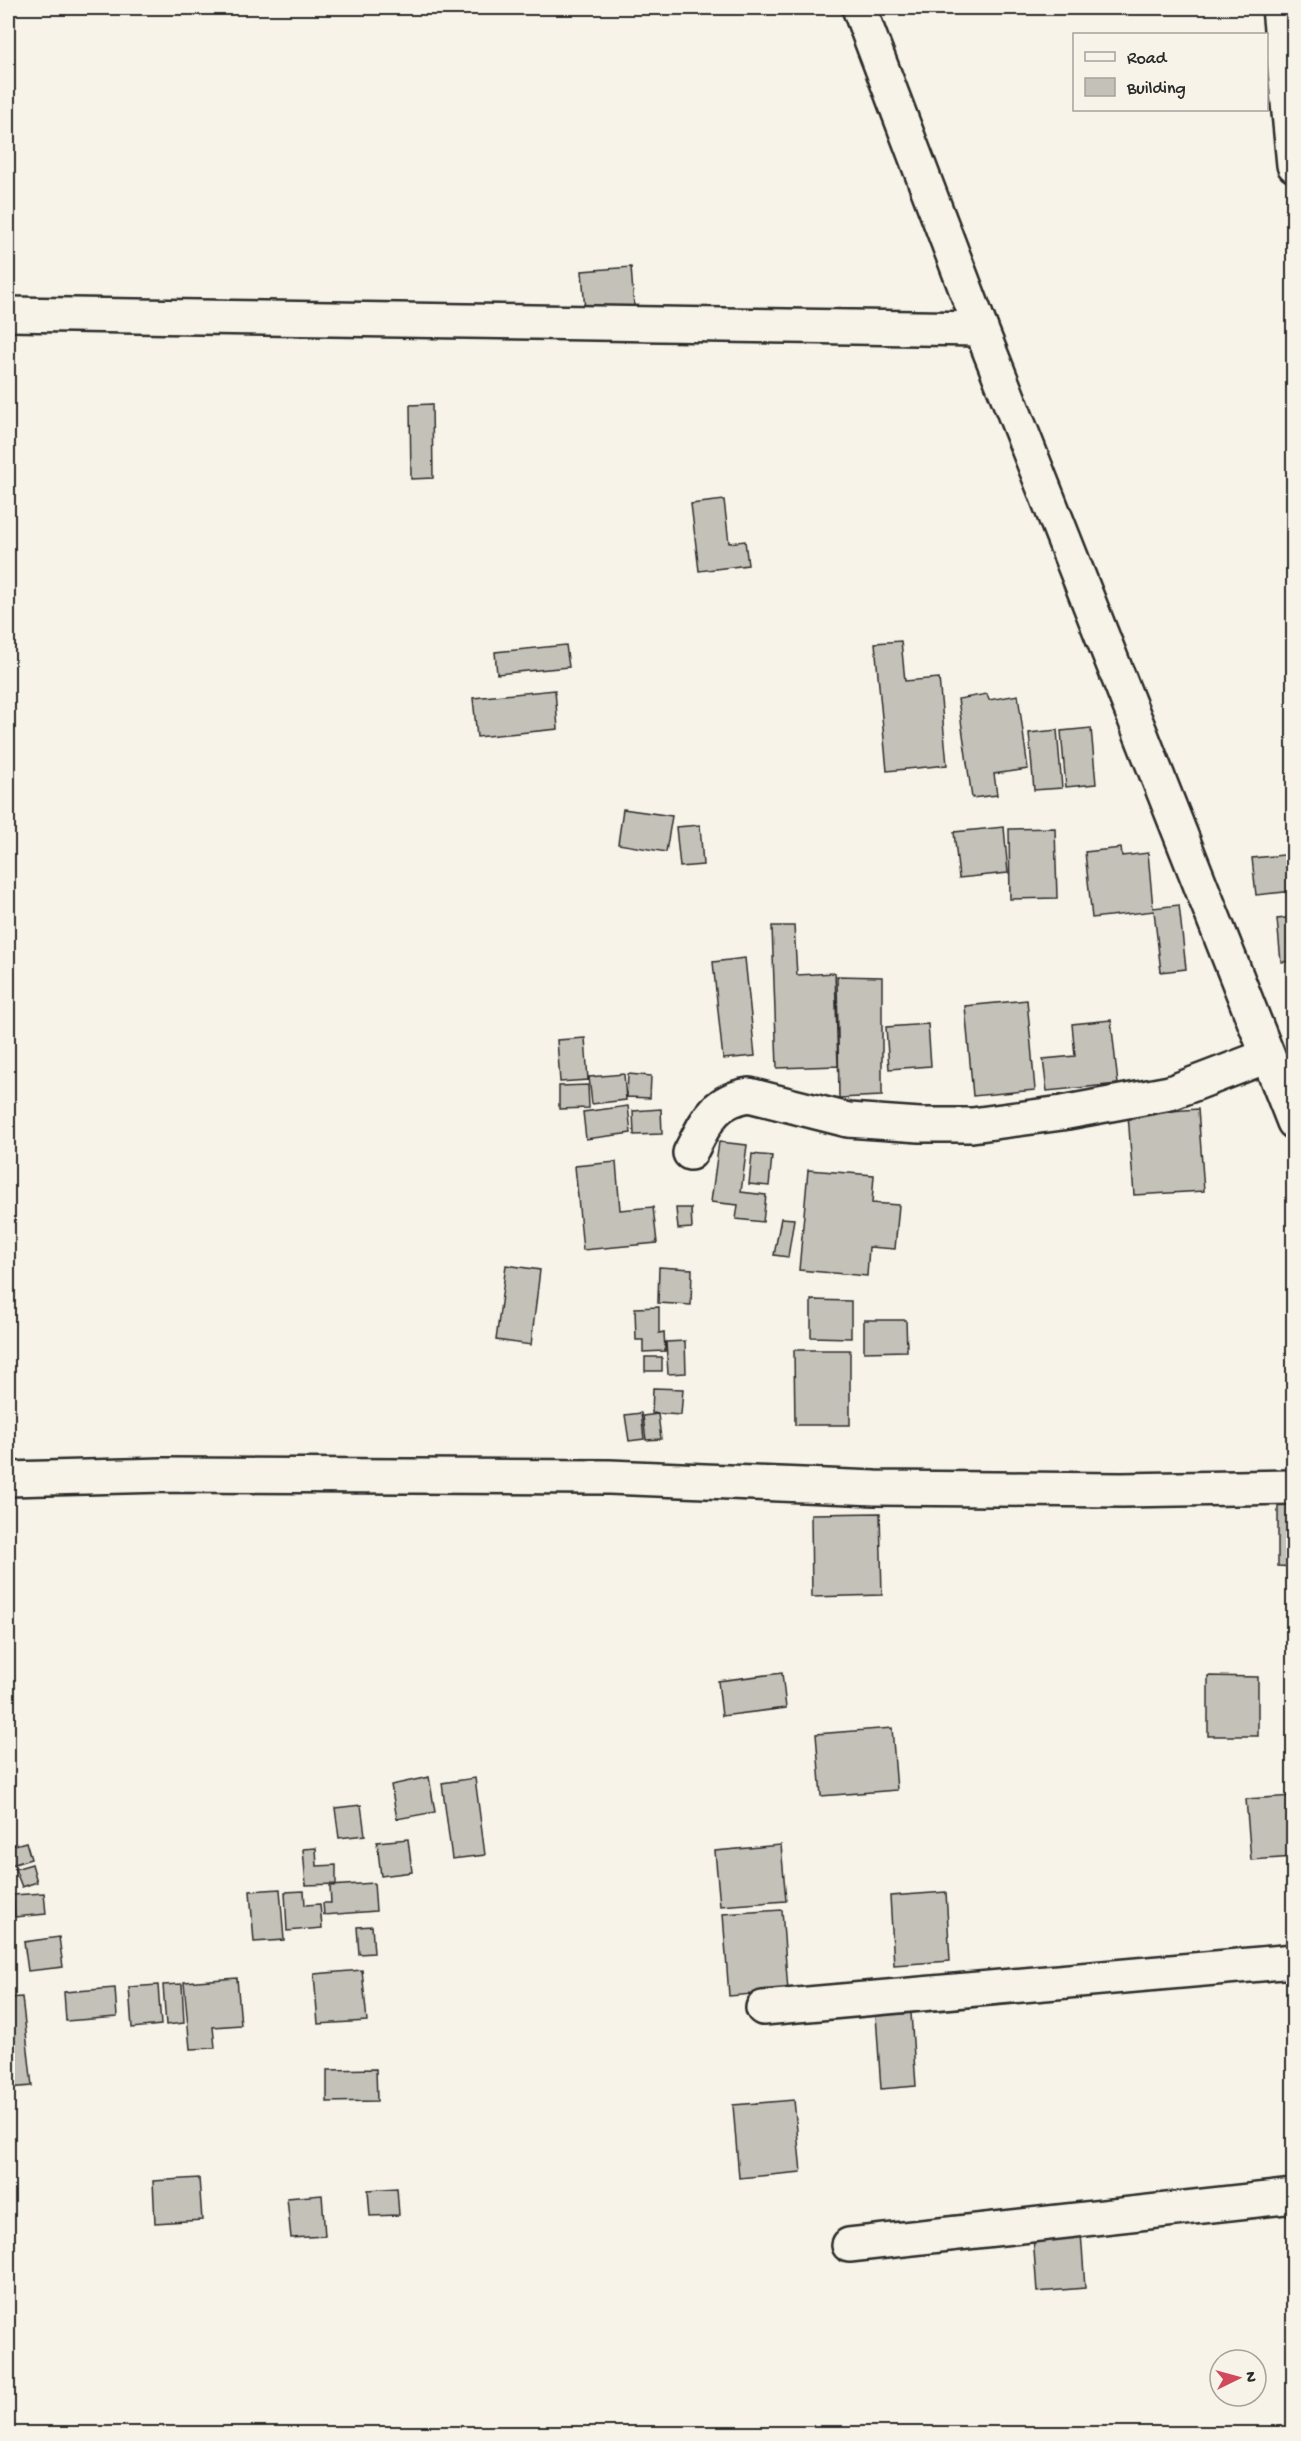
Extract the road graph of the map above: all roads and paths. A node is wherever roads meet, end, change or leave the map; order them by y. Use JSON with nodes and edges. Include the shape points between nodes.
{"nodes":[{"id":1,"x":859,"y":8,"type":"edge"},
{"id":2,"x":1279,"y":8,"type":"edge"},
{"id":3,"x":1293,"y":165,"type":"edge"},
{"id":4,"x":8,"y":314,"type":"edge"},
{"id":5,"x":981,"y":329,"type":"junction"},
{"id":6,"x":1268,"y":1056,"type":"junction"},
{"id":7,"x":1293,"y":1122,"type":"edge"},
{"id":8,"x":690,"y":1153,"type":"dead end"},
{"id":9,"x":8,"y":1479,"type":"edge"},
{"id":10,"x":1293,"y":1487,"type":"edge"},
{"id":11,"x":1293,"y":1961,"type":"edge"},
{"id":12,"x":764,"y":2008,"type":"dead end"},
{"id":13,"x":1293,"y":2196,"type":"edge"},
{"id":14,"x":849,"y":2245,"type":"dead end"}],
"edges":[{"from":1,"to":5,"type":"street"},
{"from":2,"to":3,"type":"street"},
{"from":4,"to":5,"type":"street"},
{"from":5,"to":6,"type":"street"},
{"from":6,"to":7,"type":"street"},
{"from":6,"to":8,"type":"street","via":[[1170,1093],[972,1125],[848,1120],[750,1095],[734,1097],[713,1111]]},
{"from":9,"to":10,"type":"street","via":[[164,1475],[609,1477],[875,1488]]},
{"from":11,"to":12,"type":"street"},
{"from":13,"to":14,"type":"street"}]}
